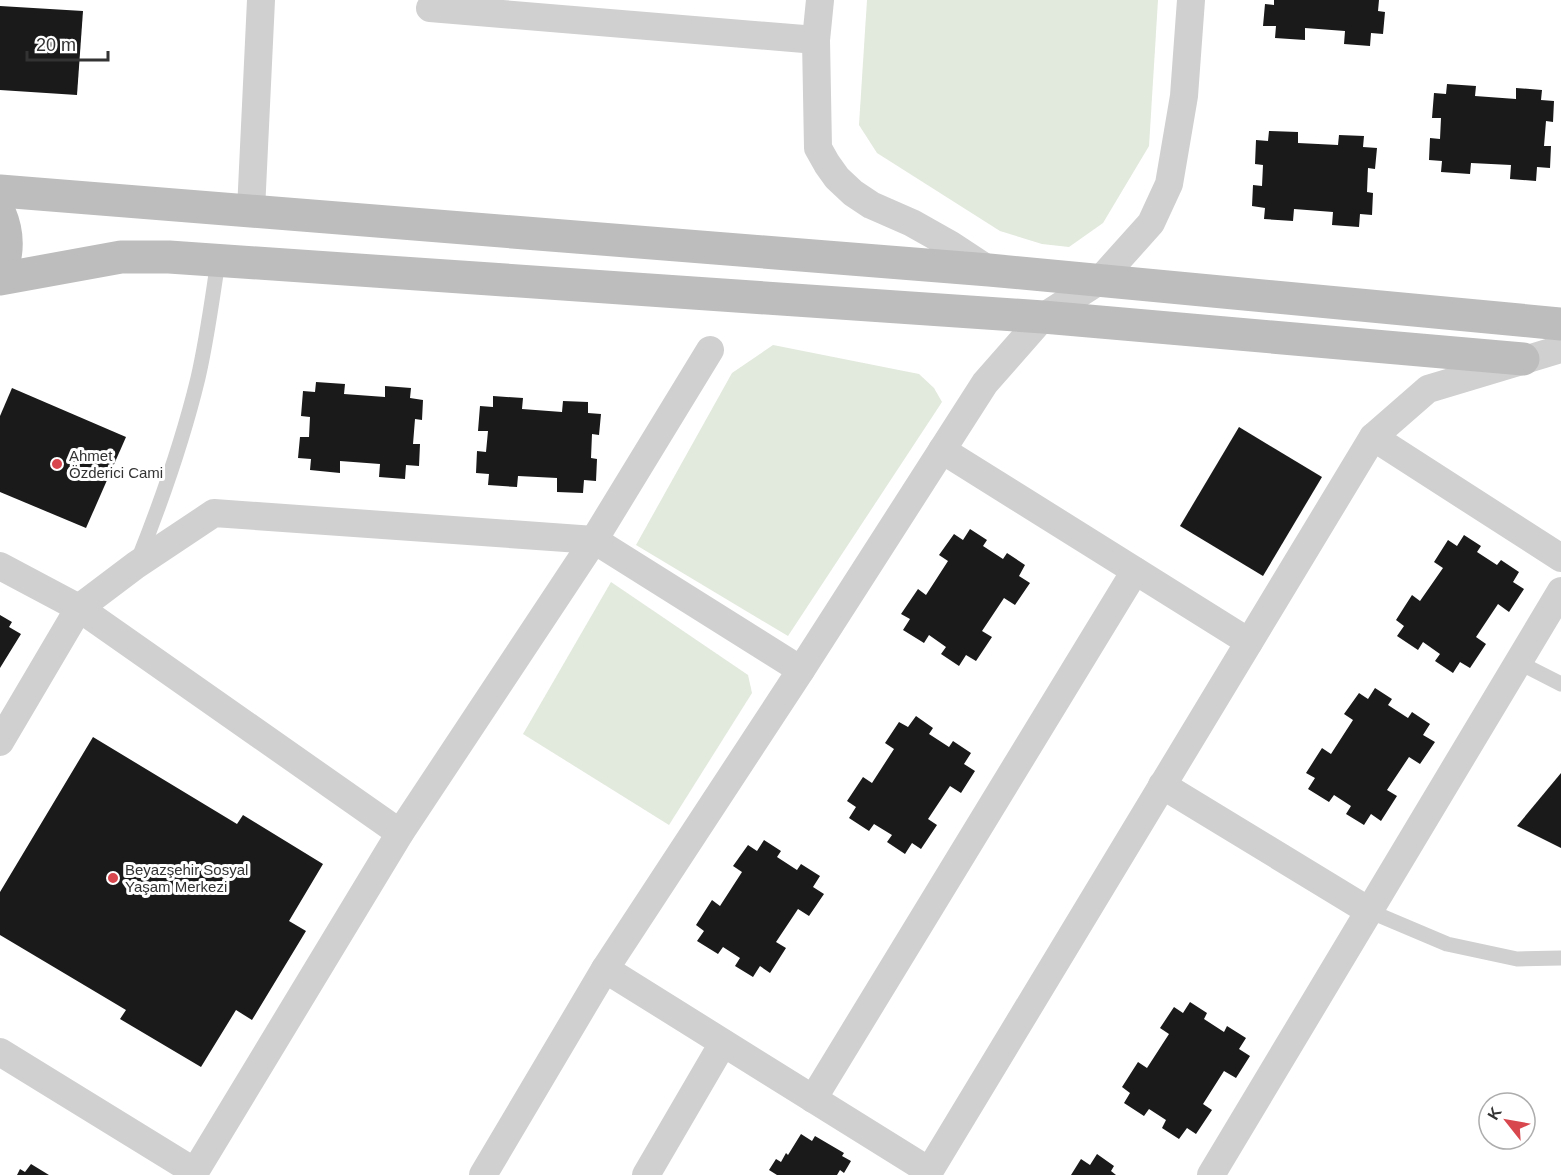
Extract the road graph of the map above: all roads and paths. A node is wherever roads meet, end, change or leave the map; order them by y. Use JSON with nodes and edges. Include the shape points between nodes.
{"nodes":[{"id":1,"x":261,"y":0,"type":"edge"},
{"id":2,"x":819,"y":0,"type":"edge"},
{"id":3,"x":1191,"y":0,"type":"edge"},
{"id":4,"x":430,"y":8,"type":"dead end"},
{"id":5,"x":816,"y":40,"type":"junction"},
{"id":6,"x":0,"y":191,"type":"edge"},
{"id":7,"x":250,"y":210,"type":"junction"},
{"id":8,"x":0,"y":214,"type":"edge"},
{"id":9,"x":218,"y":261,"type":"junction"},
{"id":10,"x":988,"y":270,"type":"junction"},
{"id":11,"x":0,"y":274,"type":"edge"},
{"id":12,"x":0,"y":279,"type":"edge"},
{"id":13,"x":1099,"y":281,"type":"junction"},
{"id":14,"x":1043,"y":317,"type":"junction"},
{"id":15,"x":1561,"y":324,"type":"edge"},
{"id":16,"x":1561,"y":349,"type":"edge"},
{"id":17,"x":710,"y":350,"type":"dead end"},
{"id":18,"x":1523,"y":359,"type":"junction"},
{"id":19,"x":1373,"y":437,"type":"junction"},
{"id":20,"x":942,"y":450,"type":"junction"},
{"id":21,"x":594,"y":540,"type":"junction"},
{"id":22,"x":1561,"y":558,"type":"edge"},
{"id":23,"x":136,"y":565,"type":"junction"},
{"id":24,"x":0,"y":566,"type":"edge"},
{"id":25,"x":1135,"y":571,"type":"junction"},
{"id":26,"x":1561,"y":591,"type":"edge"},
{"id":27,"x":79,"y":608,"type":"junction"},
{"id":28,"x":1249,"y":642,"type":"junction"},
{"id":29,"x":1518,"y":662,"type":"junction"},
{"id":30,"x":801,"y":670,"type":"junction"},
{"id":31,"x":1561,"y":684,"type":"edge"},
{"id":32,"x":0,"y":742,"type":"edge"},
{"id":33,"x":1162,"y":785,"type":"junction"},
{"id":34,"x":400,"y":833,"type":"junction"},
{"id":35,"x":1369,"y":911,"type":"junction"},
{"id":36,"x":1561,"y":958,"type":"edge"},
{"id":37,"x":605,"y":969,"type":"junction"},
{"id":38,"x":723,"y":1043,"type":"junction"},
{"id":39,"x":0,"y":1052,"type":"edge"},
{"id":40,"x":813,"y":1099,"type":"junction"},
{"id":41,"x":194,"y":1173,"type":"edge"},
{"id":42,"x":928,"y":1173,"type":"edge"},
{"id":43,"x":483,"y":1175,"type":"edge"},
{"id":44,"x":646,"y":1175,"type":"edge"},
{"id":45,"x":1211,"y":1175,"type":"edge"}],
"edges":[{"from":1,"to":7,"type":"street"},
{"from":2,"to":5,"type":"street"},
{"from":3,"to":13,"type":"street","via":[[1184,96],[1169,184],[1151,223]]},
{"from":4,"to":5,"type":"street"},
{"from":5,"to":10,"type":"street","via":[[818,148],[826,164],[845,186],[871,205],[912,223]]},
{"from":6,"to":7,"type":"main road"},
{"from":7,"to":10,"type":"main road"},
{"from":8,"to":11,"type":"main road","via":[[7,235],[7,258]]},
{"from":9,"to":12,"type":"main road","via":[[121,257]]},
{"from":9,"to":14,"type":"main road"},
{"from":9,"to":23,"type":"lane","via":[[203,354],[183,434]]},
{"from":10,"to":13,"type":"main road"},
{"from":13,"to":14,"type":"street"},
{"from":13,"to":15,"type":"main road"},
{"from":14,"to":18,"type":"main road"},
{"from":14,"to":20,"type":"street","via":[[985,383]]},
{"from":16,"to":18,"type":"street"},
{"from":17,"to":21,"type":"street"},
{"from":18,"to":19,"type":"street","via":[[1428,389]]},
{"from":19,"to":22,"type":"street"},
{"from":19,"to":28,"type":"street"},
{"from":20,"to":25,"type":"street"},
{"from":20,"to":30,"type":"street"},
{"from":21,"to":23,"type":"street","via":[[214,513]]},
{"from":21,"to":30,"type":"street"},
{"from":21,"to":34,"type":"street"},
{"from":23,"to":27,"type":"street"},
{"from":24,"to":27,"type":"street"},
{"from":25,"to":28,"type":"street"},
{"from":25,"to":40,"type":"street"},
{"from":26,"to":29,"type":"street"},
{"from":27,"to":32,"type":"street"},
{"from":27,"to":34,"type":"street"},
{"from":28,"to":33,"type":"street"},
{"from":29,"to":31,"type":"lane"},
{"from":29,"to":35,"type":"street"},
{"from":30,"to":37,"type":"street"},
{"from":33,"to":35,"type":"street"},
{"from":33,"to":42,"type":"street"},
{"from":34,"to":41,"type":"street"},
{"from":35,"to":36,"type":"lane","via":[[1447,944],[1517,959]]},
{"from":35,"to":45,"type":"street"},
{"from":37,"to":38,"type":"street"},
{"from":37,"to":43,"type":"street"},
{"from":38,"to":40,"type":"street"},
{"from":38,"to":44,"type":"street"},
{"from":39,"to":41,"type":"street"},
{"from":40,"to":42,"type":"street"}]}
